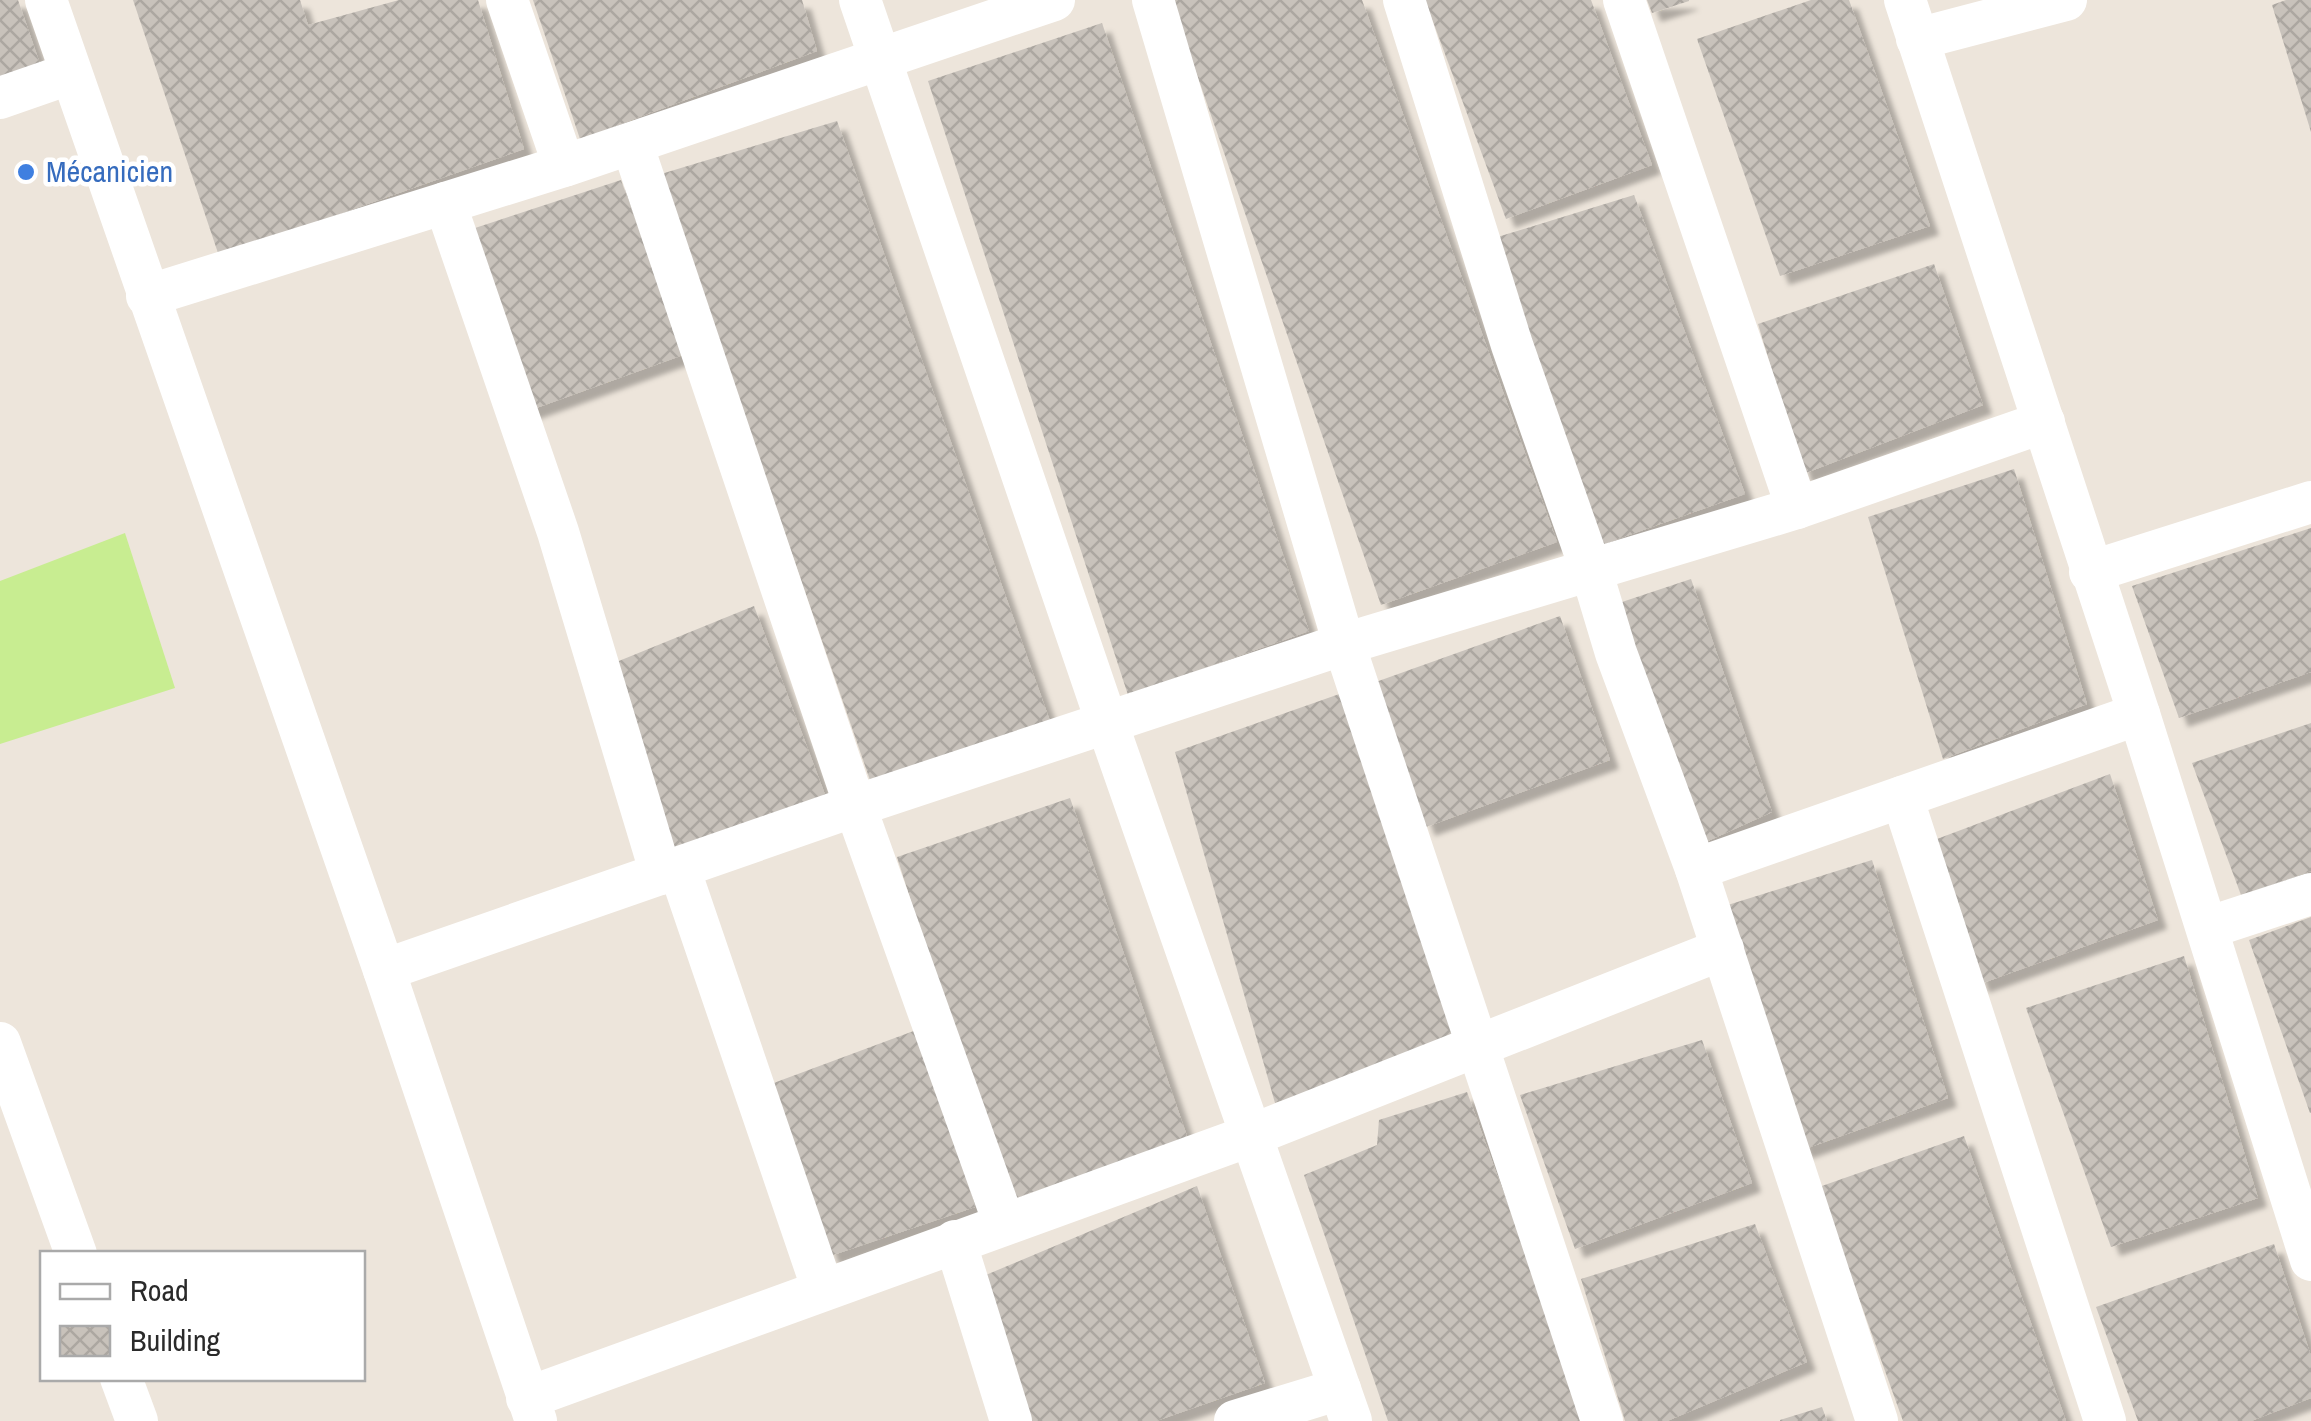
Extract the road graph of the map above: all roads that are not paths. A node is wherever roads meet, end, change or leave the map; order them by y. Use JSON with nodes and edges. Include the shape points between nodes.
{"nodes":[{"id":1,"x":46,"y":0,"type":"edge"},
{"id":2,"x":507,"y":0,"type":"edge"},
{"id":3,"x":860,"y":0,"type":"edge"},
{"id":4,"x":1054,"y":0,"type":"edge"},
{"id":5,"x":1153,"y":0,"type":"edge"},
{"id":6,"x":1404,"y":0,"type":"edge"},
{"id":7,"x":1624,"y":0,"type":"edge"},
{"id":8,"x":2066,"y":0,"type":"edge"},
{"id":9,"x":1911,"y":20,"type":"edge"},
{"id":10,"x":881,"y":61,"type":"junction"},
{"id":11,"x":70,"y":74,"type":"junction"},
{"id":12,"x":0,"y":98,"type":"edge"},
{"id":13,"x":632,"y":144,"type":"junction"},
{"id":14,"x":564,"y":166,"type":"junction"},
{"id":15,"x":445,"y":203,"type":"junction"},
{"id":16,"x":147,"y":296,"type":"junction"},
{"id":17,"x":2044,"y":422,"type":"junction"},
{"id":18,"x":2311,"y":502,"type":"edge"},
{"id":19,"x":1797,"y":508,"type":"junction"},
{"id":20,"x":1591,"y":570,"type":"junction"},
{"id":21,"x":2090,"y":572,"type":"junction"},
{"id":22,"x":1344,"y":644,"type":"junction"},
{"id":23,"x":2139,"y":714,"type":"junction"},
{"id":24,"x":1107,"y":722,"type":"junction"},
{"id":25,"x":1902,"y":796,"type":"junction"},
{"id":26,"x":855,"y":806,"type":"junction"},
{"id":27,"x":1696,"y":869,"type":"junction"},
{"id":28,"x":670,"y":871,"type":"junction"},
{"id":29,"x":2311,"y":894,"type":"edge"},
{"id":30,"x":2206,"y":928,"type":"junction"},
{"id":31,"x":1723,"y":949,"type":"junction"},
{"id":32,"x":384,"y":970,"type":"junction"},
{"id":33,"x":0,"y":1043,"type":"edge"},
{"id":34,"x":1478,"y":1047,"type":"junction"},
{"id":35,"x":8,"y":1092,"type":"edge"},
{"id":36,"x":1252,"y":1135,"type":"junction"},
{"id":37,"x":1004,"y":1224,"type":"junction"},
{"id":38,"x":955,"y":1241,"type":"junction"},
{"id":39,"x":75,"y":1251,"type":"edge"},
{"id":40,"x":2311,"y":1260,"type":"edge"},
{"id":41,"x":823,"y":1290,"type":"junction"},
{"id":42,"x":122,"y":1381,"type":"edge"},
{"id":43,"x":1346,"y":1405,"type":"edge"},
{"id":44,"x":532,"y":1410,"type":"edge"},
{"id":45,"x":137,"y":1421,"type":"edge"},
{"id":46,"x":1010,"y":1421,"type":"edge"},
{"id":47,"x":1235,"y":1421,"type":"edge"},
{"id":48,"x":1602,"y":1421,"type":"edge"},
{"id":49,"x":1877,"y":1421,"type":"edge"},
{"id":50,"x":2105,"y":1421,"type":"edge"}],
"edges":[{"from":1,"to":11,"type":"street"},
{"from":2,"to":14,"type":"street"},
{"from":3,"to":10,"type":"street"},
{"from":4,"to":10,"type":"street"},
{"from":5,"to":22,"type":"street"},
{"from":6,"to":20,"type":"street"},
{"from":7,"to":19,"type":"street"},
{"from":8,"to":9,"type":"street"},
{"from":9,"to":17,"type":"street"},
{"from":10,"to":13,"type":"street"},
{"from":10,"to":24,"type":"street"},
{"from":11,"to":12,"type":"street"},
{"from":11,"to":16,"type":"street"},
{"from":13,"to":14,"type":"street"},
{"from":13,"to":26,"type":"street"},
{"from":14,"to":15,"type":"street"},
{"from":15,"to":16,"type":"street"},
{"from":15,"to":28,"type":"street"},
{"from":16,"to":32,"type":"street"},
{"from":17,"to":19,"type":"street"},
{"from":17,"to":21,"type":"street"},
{"from":18,"to":21,"type":"street"},
{"from":19,"to":20,"type":"street"},
{"from":20,"to":22,"type":"street"},
{"from":20,"to":27,"type":"street"},
{"from":21,"to":23,"type":"street"},
{"from":22,"to":24,"type":"street"},
{"from":22,"to":34,"type":"street"},
{"from":23,"to":25,"type":"street"},
{"from":23,"to":30,"type":"street"},
{"from":24,"to":26,"type":"street"},
{"from":24,"to":36,"type":"street"},
{"from":25,"to":27,"type":"street"},
{"from":25,"to":50,"type":"street"},
{"from":26,"to":28,"type":"street"},
{"from":26,"to":37,"type":"street"},
{"from":27,"to":31,"type":"street"},
{"from":28,"to":32,"type":"street"},
{"from":28,"to":41,"type":"street"},
{"from":29,"to":30,"type":"street"},
{"from":30,"to":40,"type":"street"},
{"from":31,"to":34,"type":"street"},
{"from":31,"to":49,"type":"street"},
{"from":32,"to":44,"type":"street"},
{"from":33,"to":35,"type":"street"},
{"from":34,"to":36,"type":"street"},
{"from":34,"to":48,"type":"street"},
{"from":35,"to":39,"type":"street"},
{"from":36,"to":37,"type":"street"},
{"from":36,"to":43,"type":"street"},
{"from":37,"to":38,"type":"street"},
{"from":38,"to":41,"type":"street"},
{"from":38,"to":46,"type":"street"},
{"from":41,"to":44,"type":"street"},
{"from":42,"to":45,"type":"street"},
{"from":43,"to":47,"type":"street"}]}
